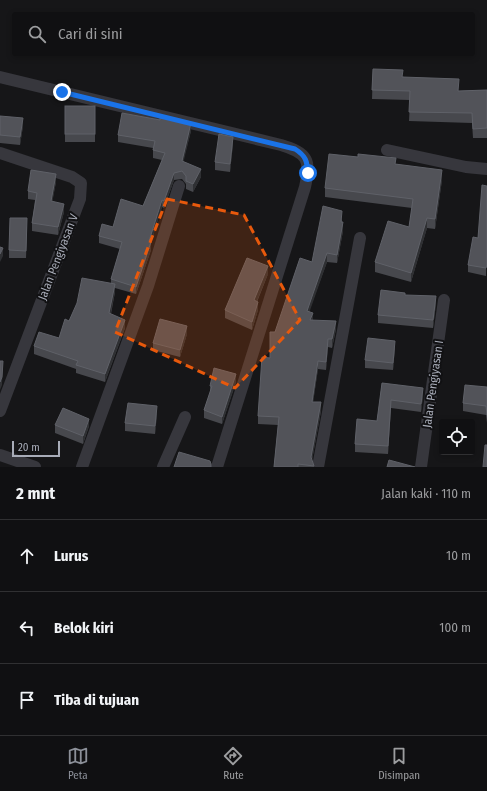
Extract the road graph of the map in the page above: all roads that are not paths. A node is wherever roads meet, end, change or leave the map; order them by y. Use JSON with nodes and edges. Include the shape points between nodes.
{"nodes":[{"id":1,"x":0,"y":77,"type":"edge"},
{"id":2,"x":387,"y":150,"type":"dead end"},
{"id":3,"x":0,"y":153,"type":"edge"},
{"id":4,"x":487,"y":169,"type":"edge"},
{"id":5,"x":179,"y":186,"type":"dead end"},
{"id":6,"x":360,"y":238,"type":"dead end"},
{"id":7,"x":444,"y":300,"type":"dead end"},
{"id":8,"x":0,"y":411,"type":"edge"},
{"id":9,"x":185,"y":418,"type":"dead end"},
{"id":10,"x":0,"y":455,"type":"edge"},
{"id":11,"x":29,"y":466,"type":"edge"},
{"id":12,"x":82,"y":467,"type":"edge"},
{"id":13,"x":163,"y":467,"type":"edge"},
{"id":14,"x":217,"y":467,"type":"edge"},
{"id":15,"x":318,"y":467,"type":"edge"},
{"id":16,"x":421,"y":467,"type":"edge"}],
"edges":[{"from":1,"to":14,"type":"street","via":[[281,145],[295,149],[304,155],[308,162],[305,187]]},
{"from":2,"to":4,"type":"street"},
{"from":3,"to":8,"type":"street","name":"Jalan Pengiyasan V","via":[[72,177],[81,183],[81,191]]},
{"from":5,"to":12,"type":"street","via":[[148,286]]},
{"from":6,"to":15,"type":"street"},
{"from":7,"to":16,"type":"street","name":"Jalan Pengiyasan I"},
{"from":9,"to":13,"type":"street"},
{"from":10,"to":11,"type":"street"}]}
